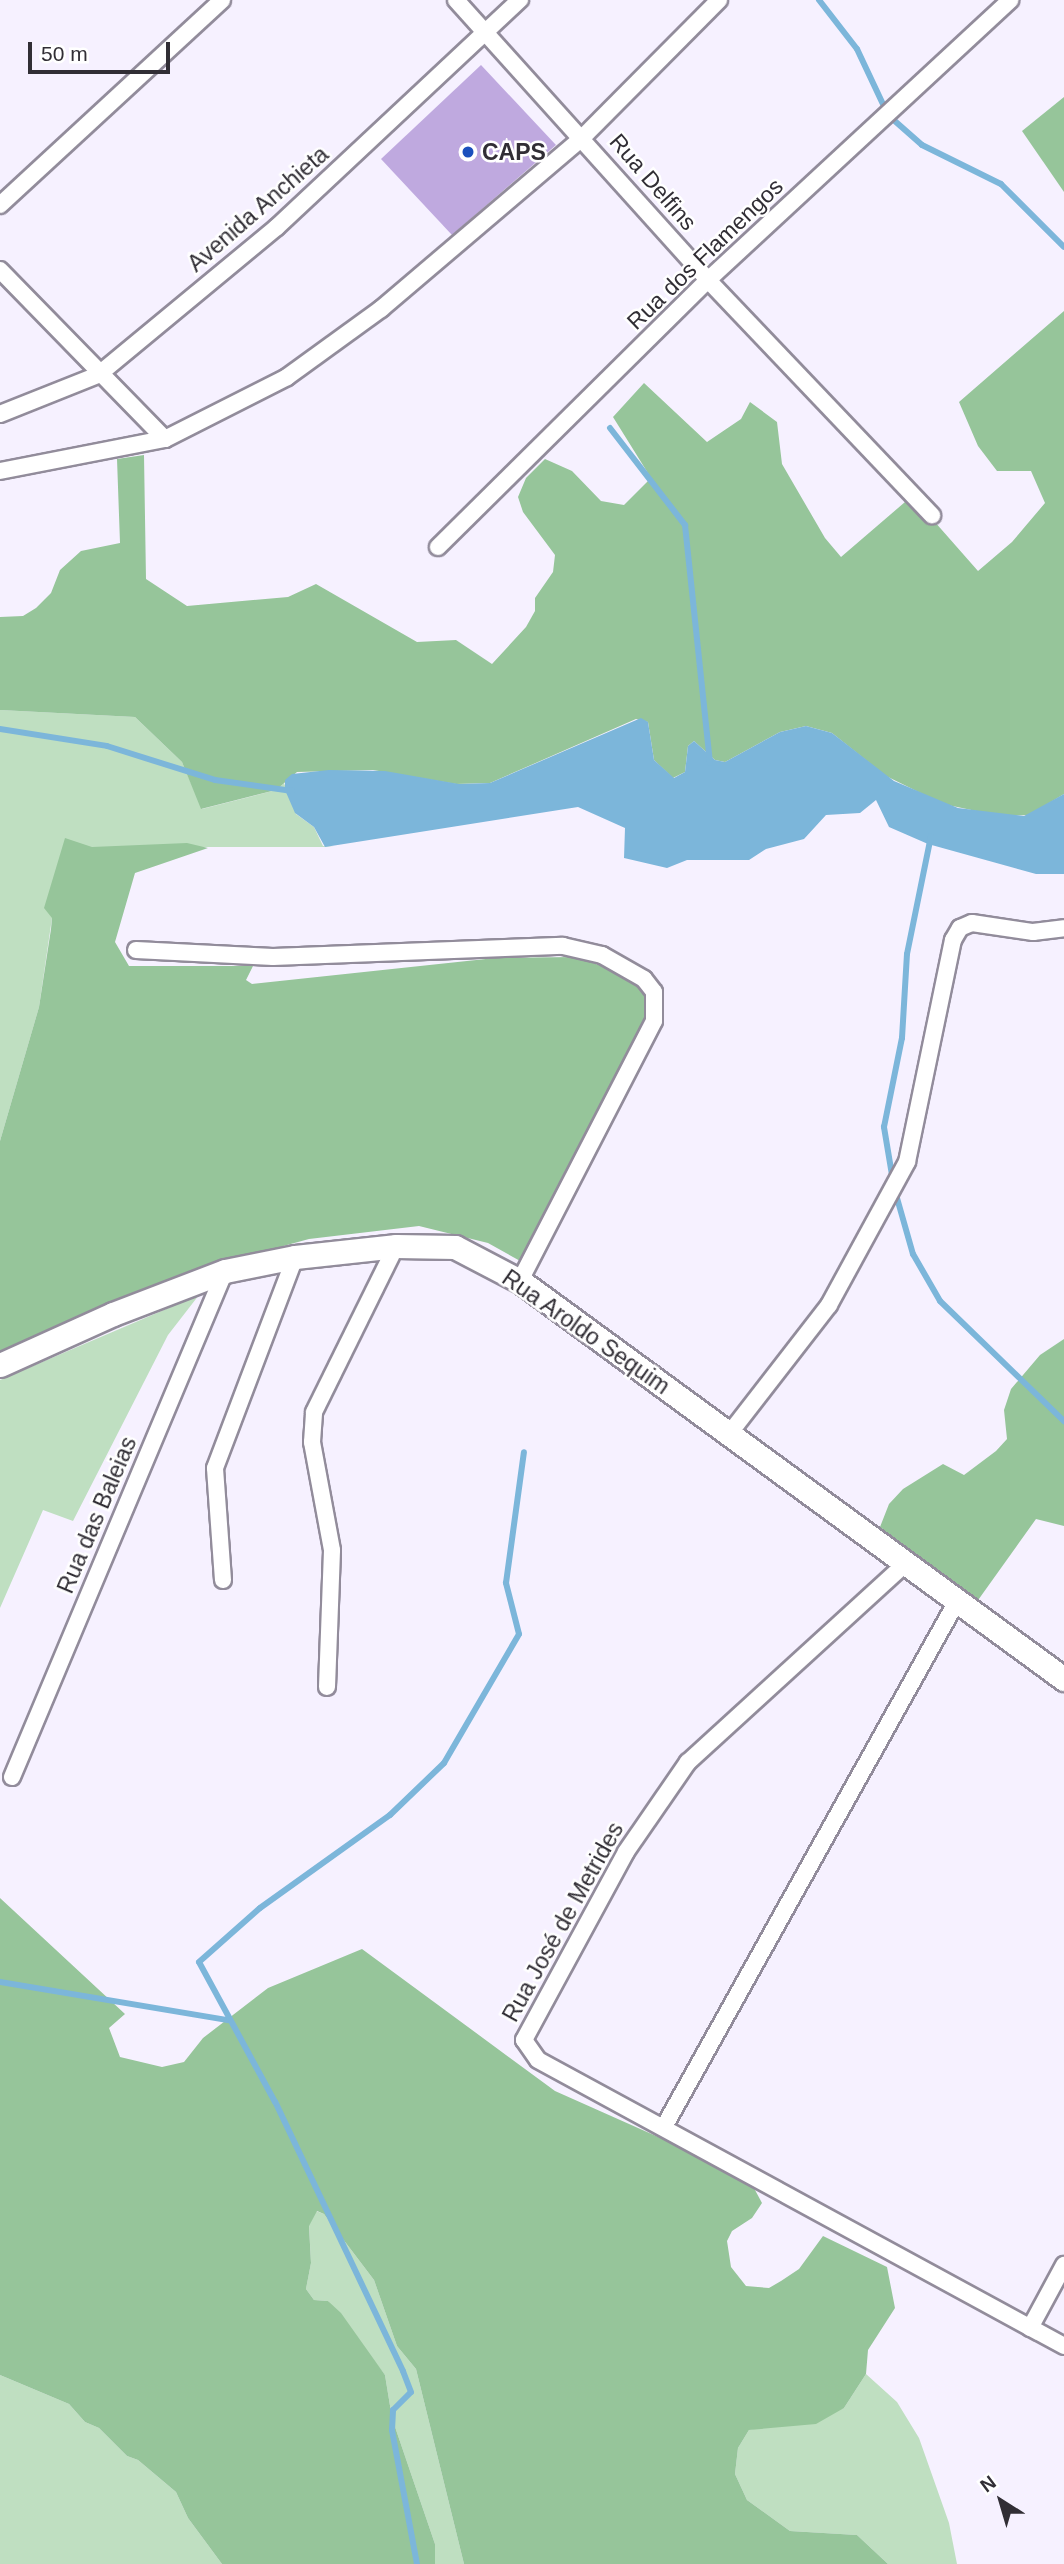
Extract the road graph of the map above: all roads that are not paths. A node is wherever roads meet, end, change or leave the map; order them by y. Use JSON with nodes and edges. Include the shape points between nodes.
{"nodes":[{"id":1,"x":222,"y":0,"type":"edge"},
{"id":2,"x":456,"y":0,"type":"edge"},
{"id":3,"x":520,"y":0,"type":"edge"},
{"id":4,"x":719,"y":0,"type":"edge"},
{"id":5,"x":1010,"y":0,"type":"edge"},
{"id":6,"x":486,"y":32,"type":"junction"},
{"id":7,"x":583,"y":137,"type":"junction"},
{"id":8,"x":0,"y":205,"type":"edge"},
{"id":9,"x":0,"y":270,"type":"edge"},
{"id":10,"x":708,"y":280,"type":"junction"},
{"id":11,"x":98,"y":375,"type":"junction"},
{"id":12,"x":0,"y":414,"type":"edge"},
{"id":13,"x":165,"y":439,"type":"junction"},
{"id":14,"x":0,"y":471,"type":"edge"},
{"id":15,"x":932,"y":515,"type":"dead end"},
{"id":16,"x":438,"y":547,"type":"dead end"},
{"id":17,"x":1064,"y":928,"type":"edge"},
{"id":18,"x":136,"y":950,"type":"dead end"},
{"id":19,"x":396,"y":1246,"type":"junction"},
{"id":20,"x":295,"y":1257,"type":"junction"},
{"id":21,"x":225,"y":1271,"type":"junction"},
{"id":22,"x":520,"y":1281,"type":"junction"},
{"id":23,"x":0,"y":1366,"type":"edge"},
{"id":24,"x":729,"y":1434,"type":"junction"},
{"id":25,"x":905,"y":1564,"type":"junction"},
{"id":26,"x":223,"y":1580,"type":"dead end"},
{"id":27,"x":957,"y":1601,"type":"junction"},
{"id":28,"x":1064,"y":1679,"type":"edge"},
{"id":29,"x":327,"y":1688,"type":"dead end"},
{"id":30,"x":12,"y":1777,"type":"dead end"},
{"id":31,"x":665,"y":2125,"type":"junction"},
{"id":32,"x":1064,"y":2265,"type":"edge"},
{"id":33,"x":1030,"y":2328,"type":"junction"},
{"id":34,"x":1064,"y":2346,"type":"edge"}],
"edges":[{"from":1,"to":8,"type":"street"},
{"from":2,"to":6,"type":"street","name":"Rua Delfins"},
{"from":3,"to":6,"type":"street","name":"Avenida Anchieta"},
{"from":4,"to":7,"type":"street"},
{"from":5,"to":10,"type":"street","name":"Rua dos Flamengos"},
{"from":6,"to":7,"type":"street","name":"Rua Delfins"},
{"from":6,"to":11,"type":"street","name":"Avenida Anchieta","via":[[277,227]]},
{"from":7,"to":10,"type":"street","name":"Rua Delfins"},
{"from":7,"to":13,"type":"street","via":[[360,324],[287,377]]},
{"from":9,"to":11,"type":"street"},
{"from":10,"to":15,"type":"street","name":"Rua Delfins"},
{"from":10,"to":16,"type":"street","name":"Rua dos Flamengos"},
{"from":11,"to":12,"type":"street","name":"Avenida Anchieta"},
{"from":11,"to":13,"type":"street"},
{"from":13,"to":14,"type":"street"},
{"from":17,"to":24,"type":"street","via":[[1033,932],[972,923],[960,928],[953,940],[907,1162],[829,1305]]},
{"from":18,"to":22,"type":"street","via":[[273,957],[563,946],[602,955],[644,979],[654,992],[654,1021]]},
{"from":19,"to":20,"type":"street","name":"Rua Aroldo Sequim"},
{"from":19,"to":22,"type":"street","name":"Rua Aroldo Sequim","via":[[455,1247]]},
{"from":19,"to":29,"type":"street","via":[[314,1412],[312,1443],[332,1550]]},
{"from":20,"to":21,"type":"street","name":"Rua Aroldo Sequim"},
{"from":20,"to":26,"type":"street","via":[[215,1468]]},
{"from":21,"to":23,"type":"street","name":"Rua Aroldo Sequim","via":[[113,1314]]},
{"from":21,"to":30,"type":"street","name":"Rua das Baleias"},
{"from":22,"to":24,"type":"street","name":"Rua Aroldo Sequim"},
{"from":24,"to":25,"type":"street","name":"Rua Aroldo Sequim"},
{"from":25,"to":27,"type":"street","name":"Rua Aroldo Sequim"},
{"from":25,"to":31,"type":"street","name":"Rua José de Metrides","via":[[688,1762],[625,1852],[528,2025],[524,2040],[538,2060]]},
{"from":27,"to":28,"type":"street","name":"Rua Aroldo Sequim"},
{"from":27,"to":31,"type":"street"},
{"from":31,"to":33,"type":"street","name":"Rua José de Metrides"},
{"from":32,"to":33,"type":"street"},
{"from":33,"to":34,"type":"street","name":"Rua José de Metrides"}]}
